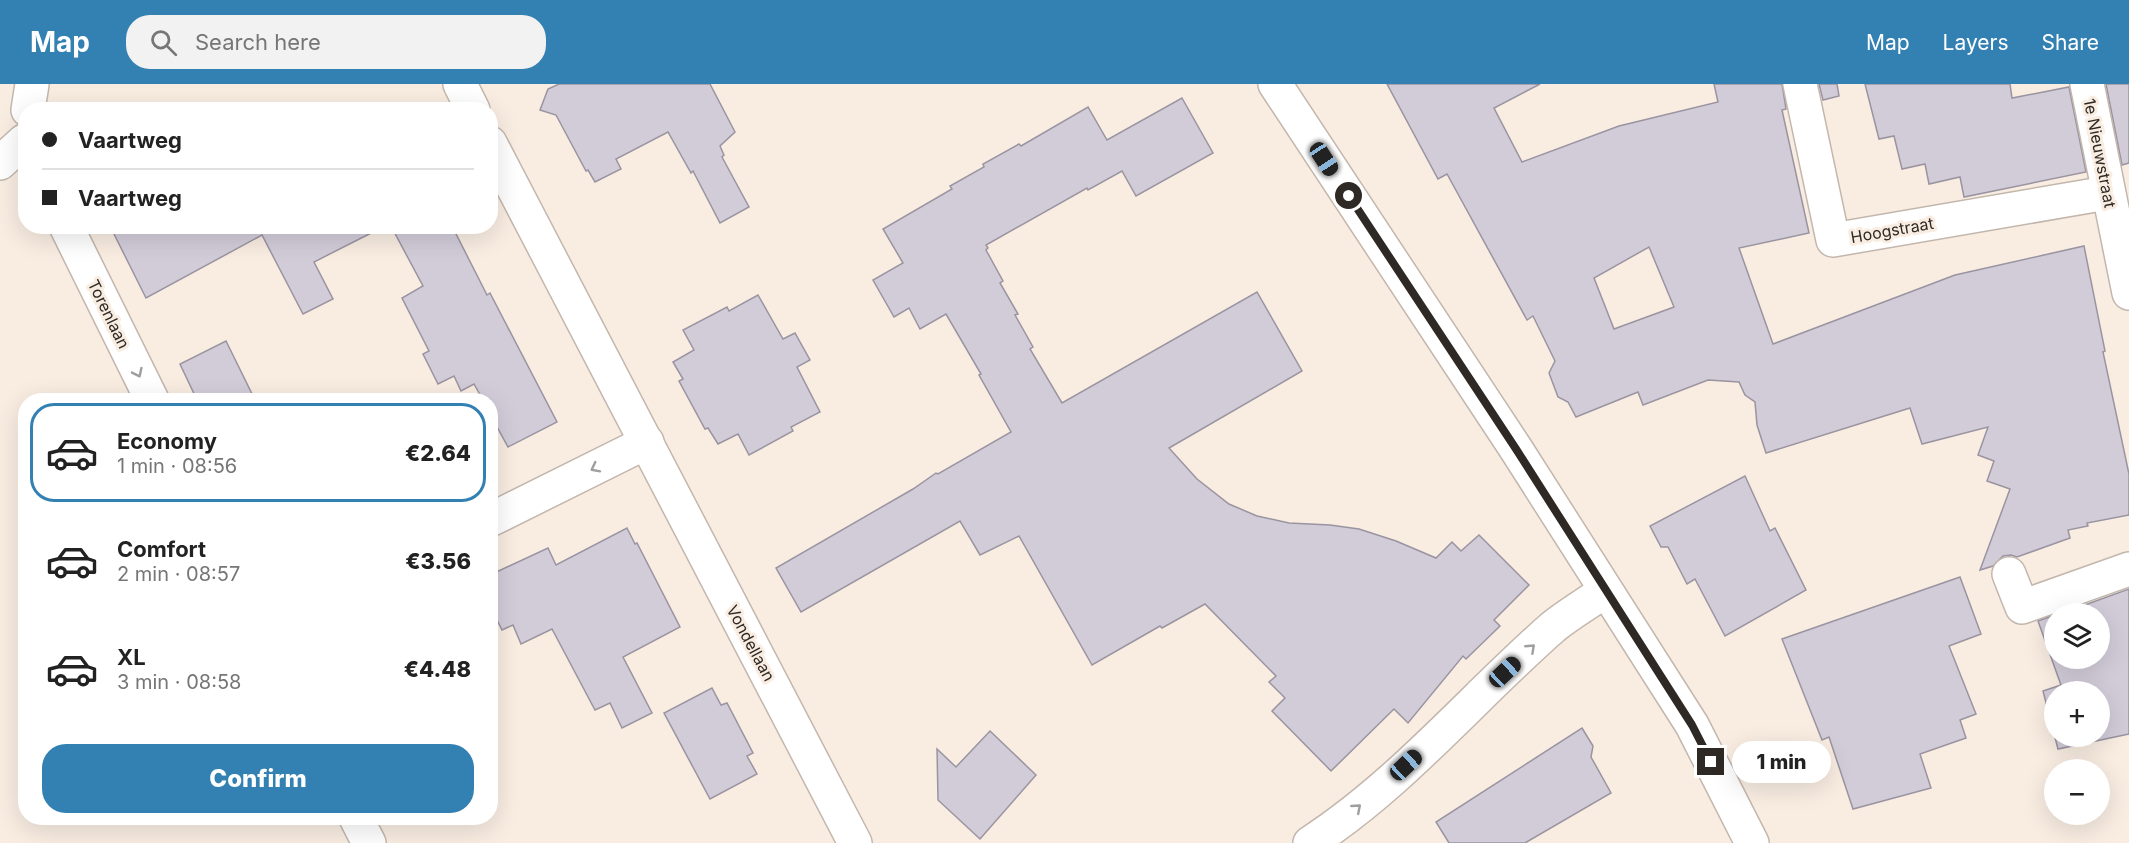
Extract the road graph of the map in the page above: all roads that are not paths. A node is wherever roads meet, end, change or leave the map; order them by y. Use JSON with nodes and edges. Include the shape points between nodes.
{"nodes":[{"id":1,"x":32,"y":84,"type":"edge"},
{"id":2,"x":460,"y":84,"type":"edge"},
{"id":3,"x":1275,"y":84,"type":"edge"},
{"id":4,"x":1800,"y":84,"type":"edge"},
{"id":5,"x":2087,"y":84,"type":"edge"},
{"id":6,"x":30,"y":102,"type":"edge"},
{"id":7,"x":469,"y":102,"type":"edge"},
{"id":8,"x":18,"y":141,"type":"edge"},
{"id":9,"x":498,"y":159,"type":"edge"},
{"id":10,"x":0,"y":163,"type":"edge"},
{"id":11,"x":2108,"y":193,"type":"junction"},
{"id":12,"x":70,"y":234,"type":"edge"},
{"id":13,"x":2129,"y":293,"type":"edge"},
{"id":14,"x":149,"y":393,"type":"edge"},
{"id":15,"x":647,"y":442,"type":"junction"},
{"id":16,"x":498,"y":516,"type":"edge"},
{"id":17,"x":2129,"y":569,"type":"edge"},
{"id":18,"x":2009,"y":574,"type":"dead end"},
{"id":19,"x":1605,"y":591,"type":"junction"},
{"id":20,"x":360,"y":825,"type":"edge"},
{"id":21,"x":369,"y":843,"type":"edge"},
{"id":22,"x":855,"y":843,"type":"edge"},
{"id":23,"x":1310,"y":843,"type":"edge"},
{"id":24,"x":1752,"y":843,"type":"edge"}],
"edges":[{"from":1,"to":6,"type":"street"},
{"from":2,"to":7,"type":"street"},
{"from":3,"to":19,"type":"street","via":[[1510,439]]},
{"from":4,"to":11,"type":"street","name":"Hoogstraat","via":[[1833,240]]},
{"from":5,"to":11,"type":"street","name":"1e Nieuwstraat"},
{"from":8,"to":10,"type":"street"},
{"from":9,"to":15,"type":"street","name":"Vondellaan"},
{"from":11,"to":13,"type":"street","name":"1e Nieuwstraat"},
{"from":12,"to":14,"type":"street","name":"Torenlaan","one_way":true},
{"from":15,"to":16,"type":"street","one_way":true},
{"from":15,"to":22,"type":"street","name":"Vondellaan"},
{"from":17,"to":18,"type":"street","via":[[2022,607]]},
{"from":23,"to":19,"type":"street","one_way":true,"via":[[1338,825],[1389,780],[1555,626]]},
{"from":19,"to":24,"type":"street","via":[[1692,725]]},
{"from":20,"to":21,"type":"street"}]}
